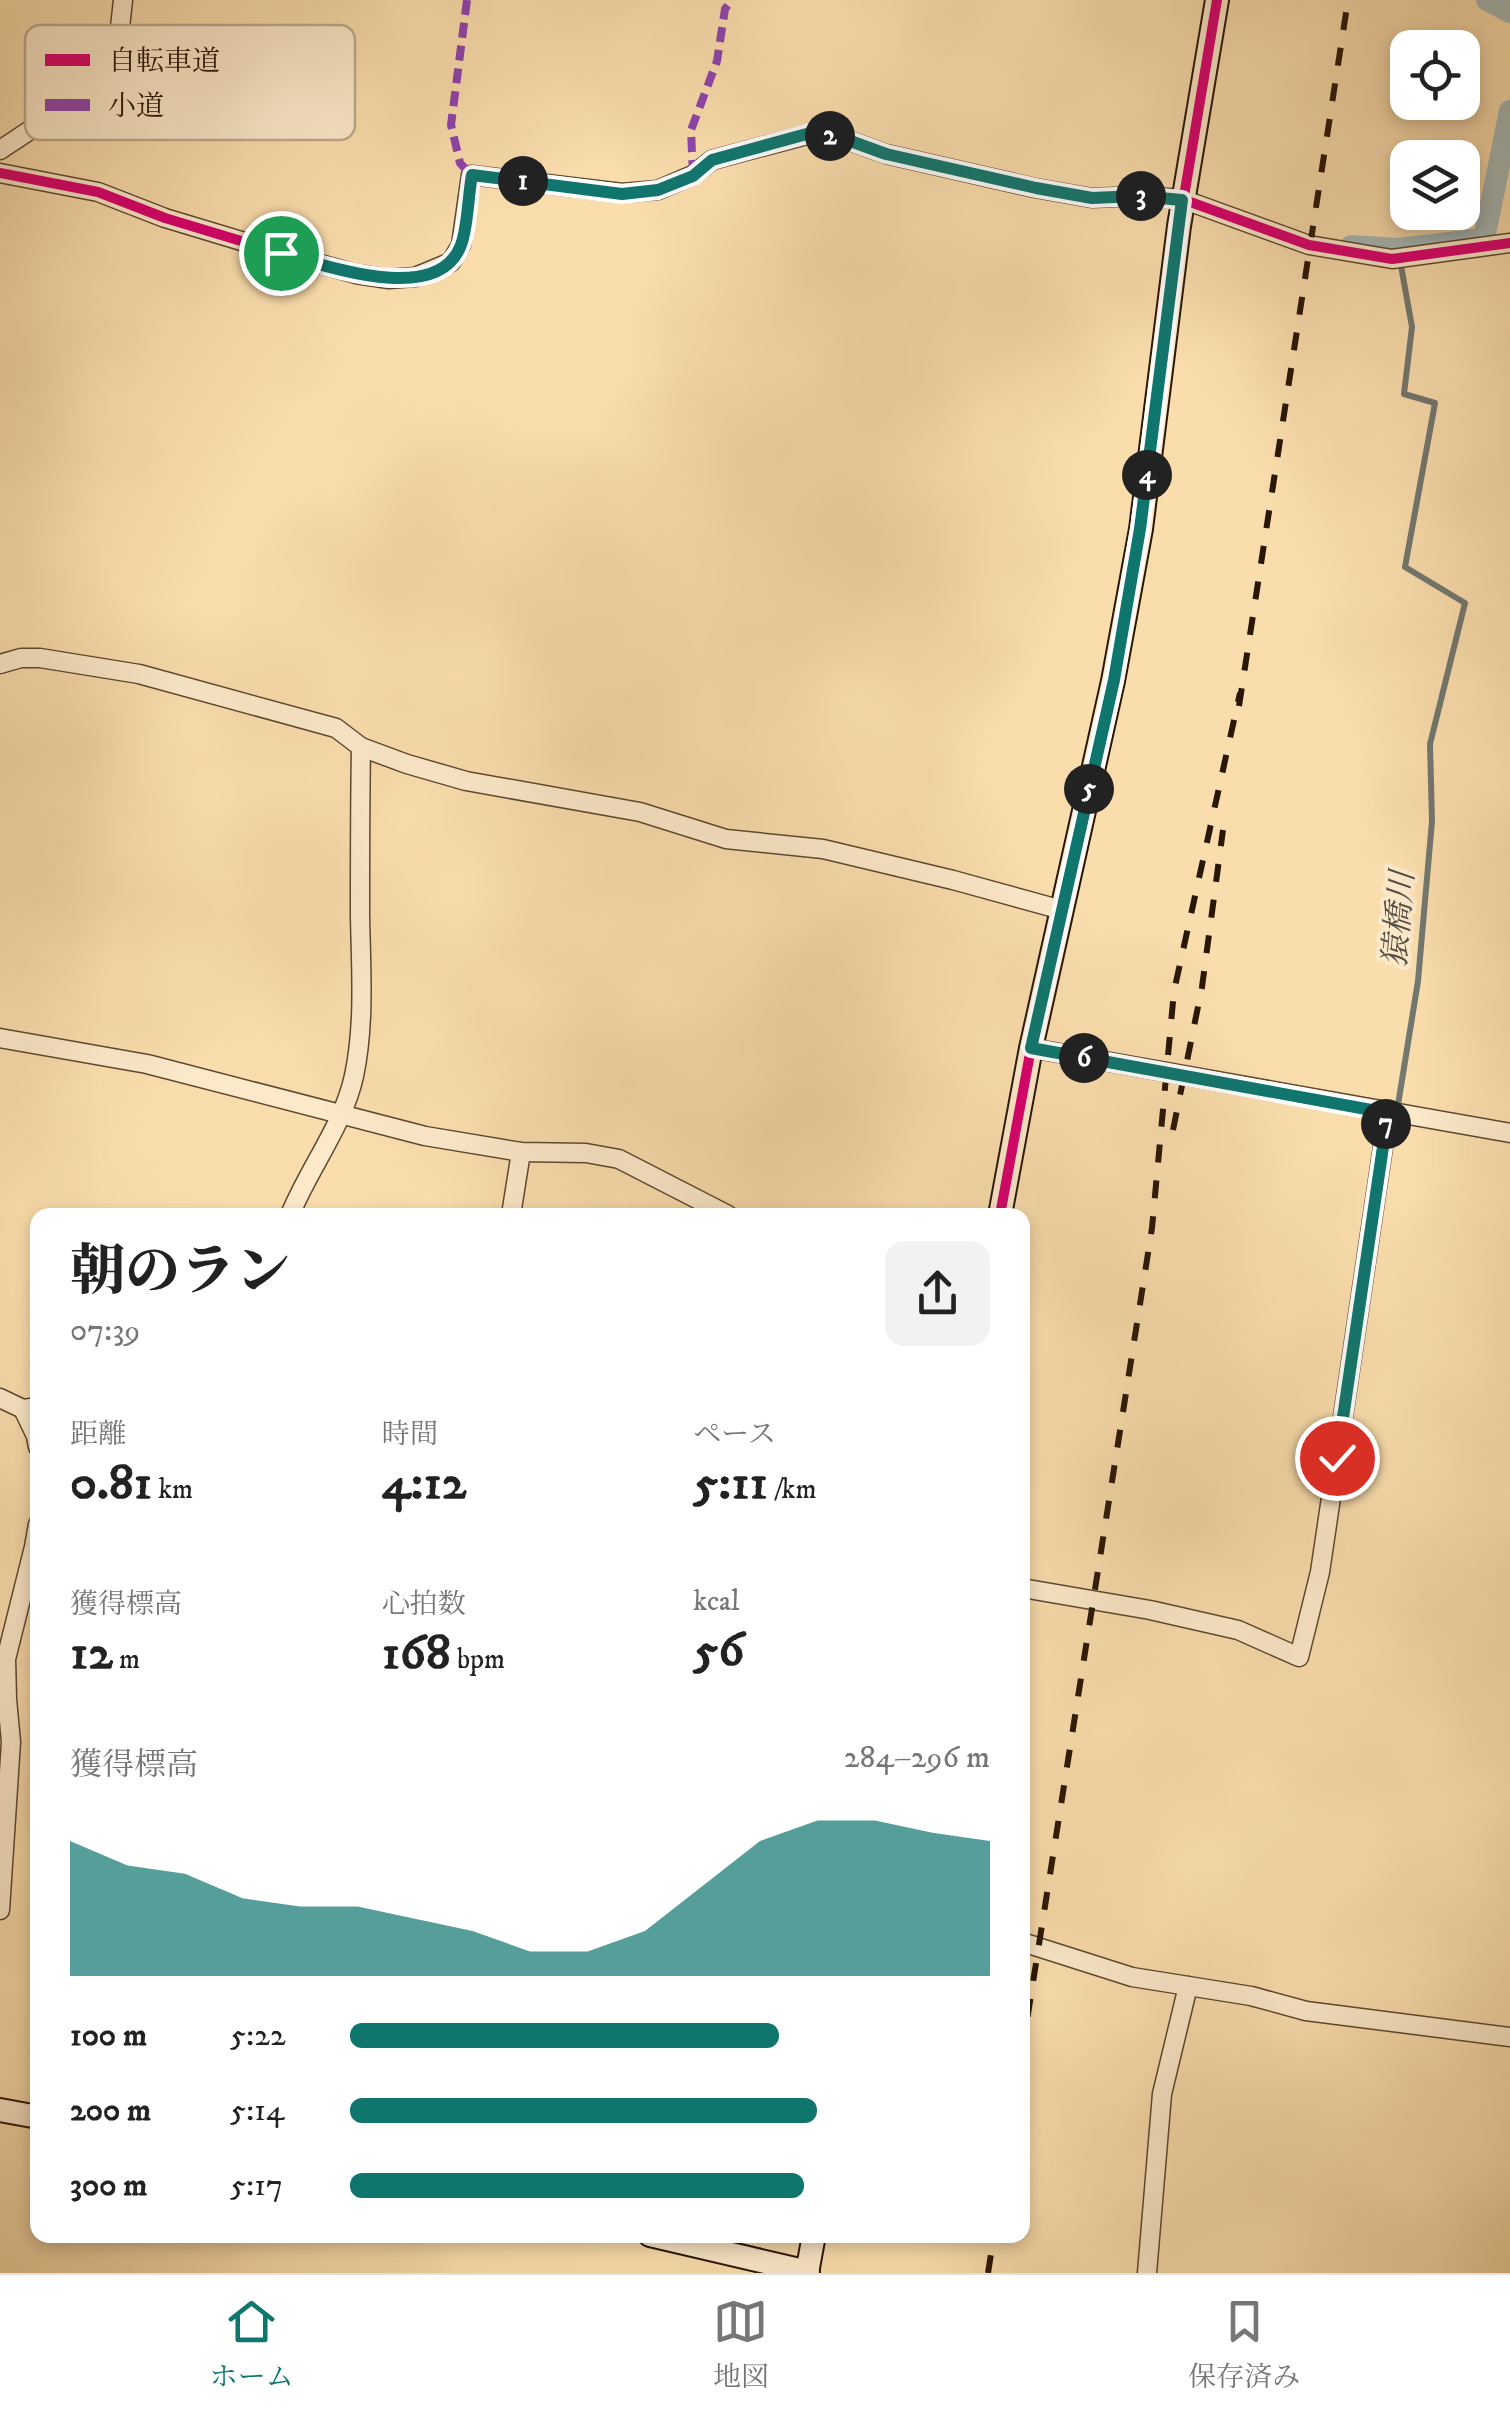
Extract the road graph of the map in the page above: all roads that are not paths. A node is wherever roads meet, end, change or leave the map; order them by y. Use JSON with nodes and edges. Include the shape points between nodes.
{"nodes":[{"id":1,"x":123,"y":0,"type":"edge"},
{"id":2,"x":1216,"y":0,"type":"edge"},
{"id":3,"x":120,"y":25,"type":"edge"},
{"id":4,"x":25,"y":133,"type":"edge"},
{"id":5,"x":0,"y":150,"type":"edge"},
{"id":6,"x":0,"y":173,"type":"edge"},
{"id":7,"x":1182,"y":200,"type":"junction"},
{"id":8,"x":1510,"y":242,"type":"edge"},
{"id":9,"x":0,"y":664,"type":"edge"},
{"id":10,"x":361,"y":747,"type":"junction"},
{"id":11,"x":1062,"y":910,"type":"junction"},
{"id":12,"x":0,"y":1038,"type":"edge"},
{"id":13,"x":1031,"y":1048,"type":"junction"},
{"id":14,"x":341,"y":1114,"type":"junction"},
{"id":15,"x":1394,"y":1114,"type":"junction"},
{"id":16,"x":1510,"y":1133,"type":"edge"},
{"id":17,"x":521,"y":1152,"type":"junction"},
{"id":18,"x":293,"y":1208,"type":"edge"},
{"id":19,"x":512,"y":1208,"type":"edge"},
{"id":20,"x":714,"y":1208,"type":"edge"},
{"id":21,"x":1001,"y":1208,"type":"edge"},
{"id":22,"x":0,"y":1398,"type":"edge"},
{"id":23,"x":30,"y":1408,"type":"edge"},
{"id":24,"x":30,"y":1563,"type":"edge"},
{"id":25,"x":1030,"y":1589,"type":"edge"},
{"id":26,"x":0,"y":1910,"type":"edge"},
{"id":27,"x":1030,"y":1945,"type":"edge"},
{"id":28,"x":1188,"y":1986,"type":"junction"},
{"id":29,"x":1510,"y":2037,"type":"edge"},
{"id":30,"x":0,"y":2110,"type":"edge"},
{"id":31,"x":30,"y":2116,"type":"edge"},
{"id":32,"x":684,"y":2243,"type":"edge"},
{"id":33,"x":812,"y":2243,"type":"edge"},
{"id":34,"x":807,"y":2272,"type":"edge"},
{"id":35,"x":1147,"y":2273,"type":"edge"}],
"edges":[{"from":1,"to":3,"type":"street"},
{"from":2,"to":7,"type":"street"},
{"from":4,"to":5,"type":"street"},
{"from":6,"to":7,"type":"street","via":[[98,192],[281,253],[388,279],[415,277],[451,262],[461,244],[472,175],[622,194],[658,190],[712,160],[814,132],[1036,188],[1092,198]]},
{"from":7,"to":8,"type":"street","via":[[1310,245],[1398,258]]},
{"from":7,"to":11,"type":"street","via":[[1140,529]]},
{"from":9,"to":10,"type":"street","via":[[40,658],[139,674],[336,728]]},
{"from":10,"to":11,"type":"street","via":[[466,781],[640,812],[726,839],[824,849]]},
{"from":10,"to":14,"type":"street","via":[[361,1010],[354,1078]]},
{"from":11,"to":13,"type":"street"},
{"from":12,"to":14,"type":"street","via":[[147,1064]]},
{"from":13,"to":15,"type":"street"},
{"from":13,"to":21,"type":"street"},
{"from":14,"to":17,"type":"street"},
{"from":14,"to":18,"type":"street"},
{"from":15,"to":16,"type":"street"},
{"from":15,"to":25,"type":"street","via":[[1320,1572],[1299,1657],[1238,1630]]},
{"from":17,"to":19,"type":"street"},
{"from":17,"to":20,"type":"street","via":[[618,1159]]},
{"from":22,"to":23,"type":"street"},
{"from":24,"to":26,"type":"street","via":[[6,1658],[11,1742]]},
{"from":27,"to":28,"type":"street","via":[[1132,1977]]},
{"from":28,"to":29,"type":"street","via":[[1306,2011]]},
{"from":28,"to":35,"type":"street","via":[[1162,2094]]},
{"from":30,"to":31,"type":"street"},
{"from":32,"to":34,"type":"street"},
{"from":33,"to":34,"type":"street"}]}
